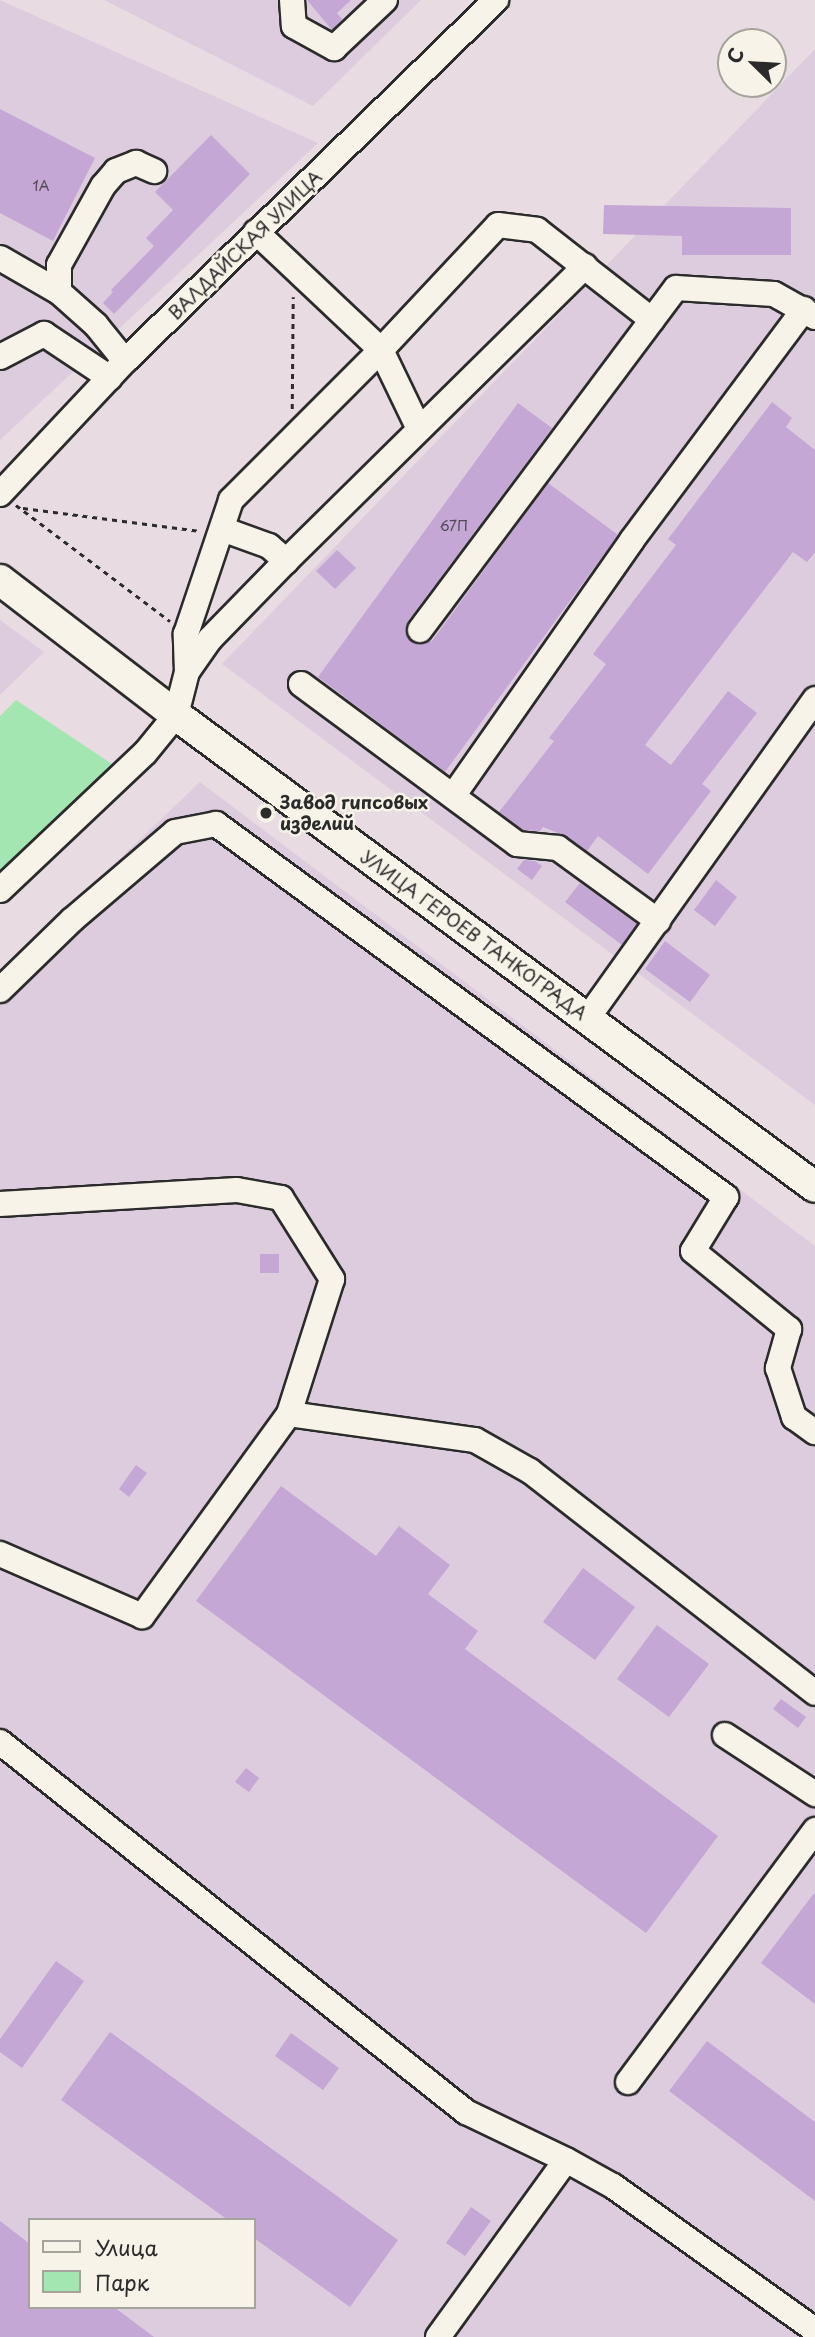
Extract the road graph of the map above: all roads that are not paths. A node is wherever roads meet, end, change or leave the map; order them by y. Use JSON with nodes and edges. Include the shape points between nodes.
{"nodes":[{"id":1,"x":292,"y":0,"type":"edge"},
{"id":2,"x":385,"y":0,"type":"edge"},
{"id":3,"x":496,"y":0,"type":"edge"},
{"id":4,"x":154,"y":171,"type":"dead end"},
{"id":5,"x":256,"y":232,"type":"junction"},
{"id":6,"x":0,"y":258,"type":"edge"},
{"id":7,"x":585,"y":266,"type":"junction"},
{"id":8,"x":59,"y":292,"type":"junction"},
{"id":9,"x":809,"y":313,"type":"edge"},
{"id":10,"x":652,"y":320,"type":"junction"},
{"id":11,"x":381,"y":351,"type":"junction"},
{"id":12,"x":0,"y":357,"type":"edge"},
{"id":13,"x":117,"y":370,"type":"junction"},
{"id":14,"x":418,"y":427,"type":"junction"},
{"id":15,"x":7,"y":499,"type":"edge"},
{"id":16,"x":221,"y":531,"type":"junction"},
{"id":17,"x":286,"y":561,"type":"junction"},
{"id":18,"x":0,"y":580,"type":"edge"},
{"id":19,"x":420,"y":630,"type":"dead end"},
{"id":20,"x":187,"y":672,"type":"junction"},
{"id":21,"x":301,"y":684,"type":"dead end"},
{"id":22,"x":815,"y":699,"type":"edge"},
{"id":23,"x":176,"y":715,"type":"junction"},
{"id":24,"x":453,"y":796,"type":"junction"},
{"id":25,"x":0,"y":890,"type":"edge"},
{"id":26,"x":659,"y":921,"type":"junction"},
{"id":27,"x":0,"y":990,"type":"edge"},
{"id":28,"x":587,"y":1019,"type":"junction"},
{"id":29,"x":815,"y":1188,"type":"edge"},
{"id":30,"x":0,"y":1204,"type":"edge"},
{"id":31,"x":289,"y":1414,"type":"junction"},
{"id":32,"x":815,"y":1432,"type":"edge"},
{"id":33,"x":0,"y":1553,"type":"edge"},
{"id":34,"x":815,"y":1693,"type":"edge"},
{"id":35,"x":726,"y":1735,"type":"dead end"},
{"id":36,"x":0,"y":1742,"type":"edge"},
{"id":37,"x":815,"y":1794,"type":"edge"},
{"id":38,"x":815,"y":1830,"type":"edge"},
{"id":39,"x":628,"y":2082,"type":"dead end"},
{"id":40,"x":566,"y":2160,"type":"junction"},
{"id":41,"x":815,"y":2330,"type":"edge"},
{"id":42,"x":438,"y":2337,"type":"edge"}],
"edges":[{"from":1,"to":2,"type":"street","via":[[294,26],[334,48]]},
{"from":3,"to":5,"type":"street","name":"ВАЛДАЙСКАЯ УЛИЦА"},
{"from":4,"to":8,"type":"street","via":[[136,163],[116,171],[103,186],[59,265]]},
{"from":5,"to":11,"type":"street"},
{"from":5,"to":13,"type":"street","name":"ВАЛДАЙСКАЯ УЛИЦА"},
{"from":6,"to":8,"type":"street"},
{"from":7,"to":10,"type":"street"},
{"from":7,"to":11,"type":"street","via":[[537,230],[498,225]]},
{"from":7,"to":14,"type":"street"},
{"from":8,"to":13,"type":"street","via":[[96,325]]},
{"from":9,"to":10,"type":"street","via":[[774,294],[676,288]]},
{"from":9,"to":24,"type":"street","via":[[632,540]]},
{"from":10,"to":19,"type":"street"},
{"from":11,"to":14,"type":"street"},
{"from":11,"to":16,"type":"street","via":[[232,500]]},
{"from":12,"to":13,"type":"street","via":[[44,334]]},
{"from":13,"to":15,"type":"street","name":"ВАЛДАЙСКАЯ УЛИЦА"},
{"from":14,"to":17,"type":"street"},
{"from":16,"to":17,"type":"street","via":[[269,546]]},
{"from":16,"to":20,"type":"street","via":[[186,634]]},
{"from":17,"to":20,"type":"street","via":[[210,639]]},
{"from":18,"to":23,"type":"main road","name":"УЛИЦА ГЕРОЕВ ТАНКОГРАДА"},
{"from":20,"to":23,"type":"street"},
{"from":21,"to":24,"type":"street"},
{"from":22,"to":26,"type":"street"},
{"from":23,"to":25,"type":"street","via":[[145,752]]},
{"from":23,"to":28,"type":"main road","name":"УЛИЦА ГЕРОЕВ ТАНКОГРАДА"},
{"from":24,"to":26,"type":"street","via":[[517,844],[558,848]]},
{"from":26,"to":28,"type":"street"},
{"from":27,"to":32,"type":"street","via":[[175,831],[216,824],[726,1197],[693,1251],[789,1329],[778,1368],[794,1417]]},
{"from":28,"to":29,"type":"main road","name":"УЛИЦА ГЕРОЕВ ТАНКОГРАДА"},
{"from":30,"to":31,"type":"street","via":[[237,1190],[281,1198],[332,1279]]},
{"from":31,"to":33,"type":"street","via":[[142,1616]]},
{"from":31,"to":34,"type":"street","via":[[475,1440],[530,1471]]},
{"from":35,"to":37,"type":"street"},
{"from":36,"to":40,"type":"street","via":[[466,2112]]},
{"from":38,"to":39,"type":"street"},
{"from":40,"to":41,"type":"street","via":[[613,2186]]},
{"from":40,"to":42,"type":"street"}]}
